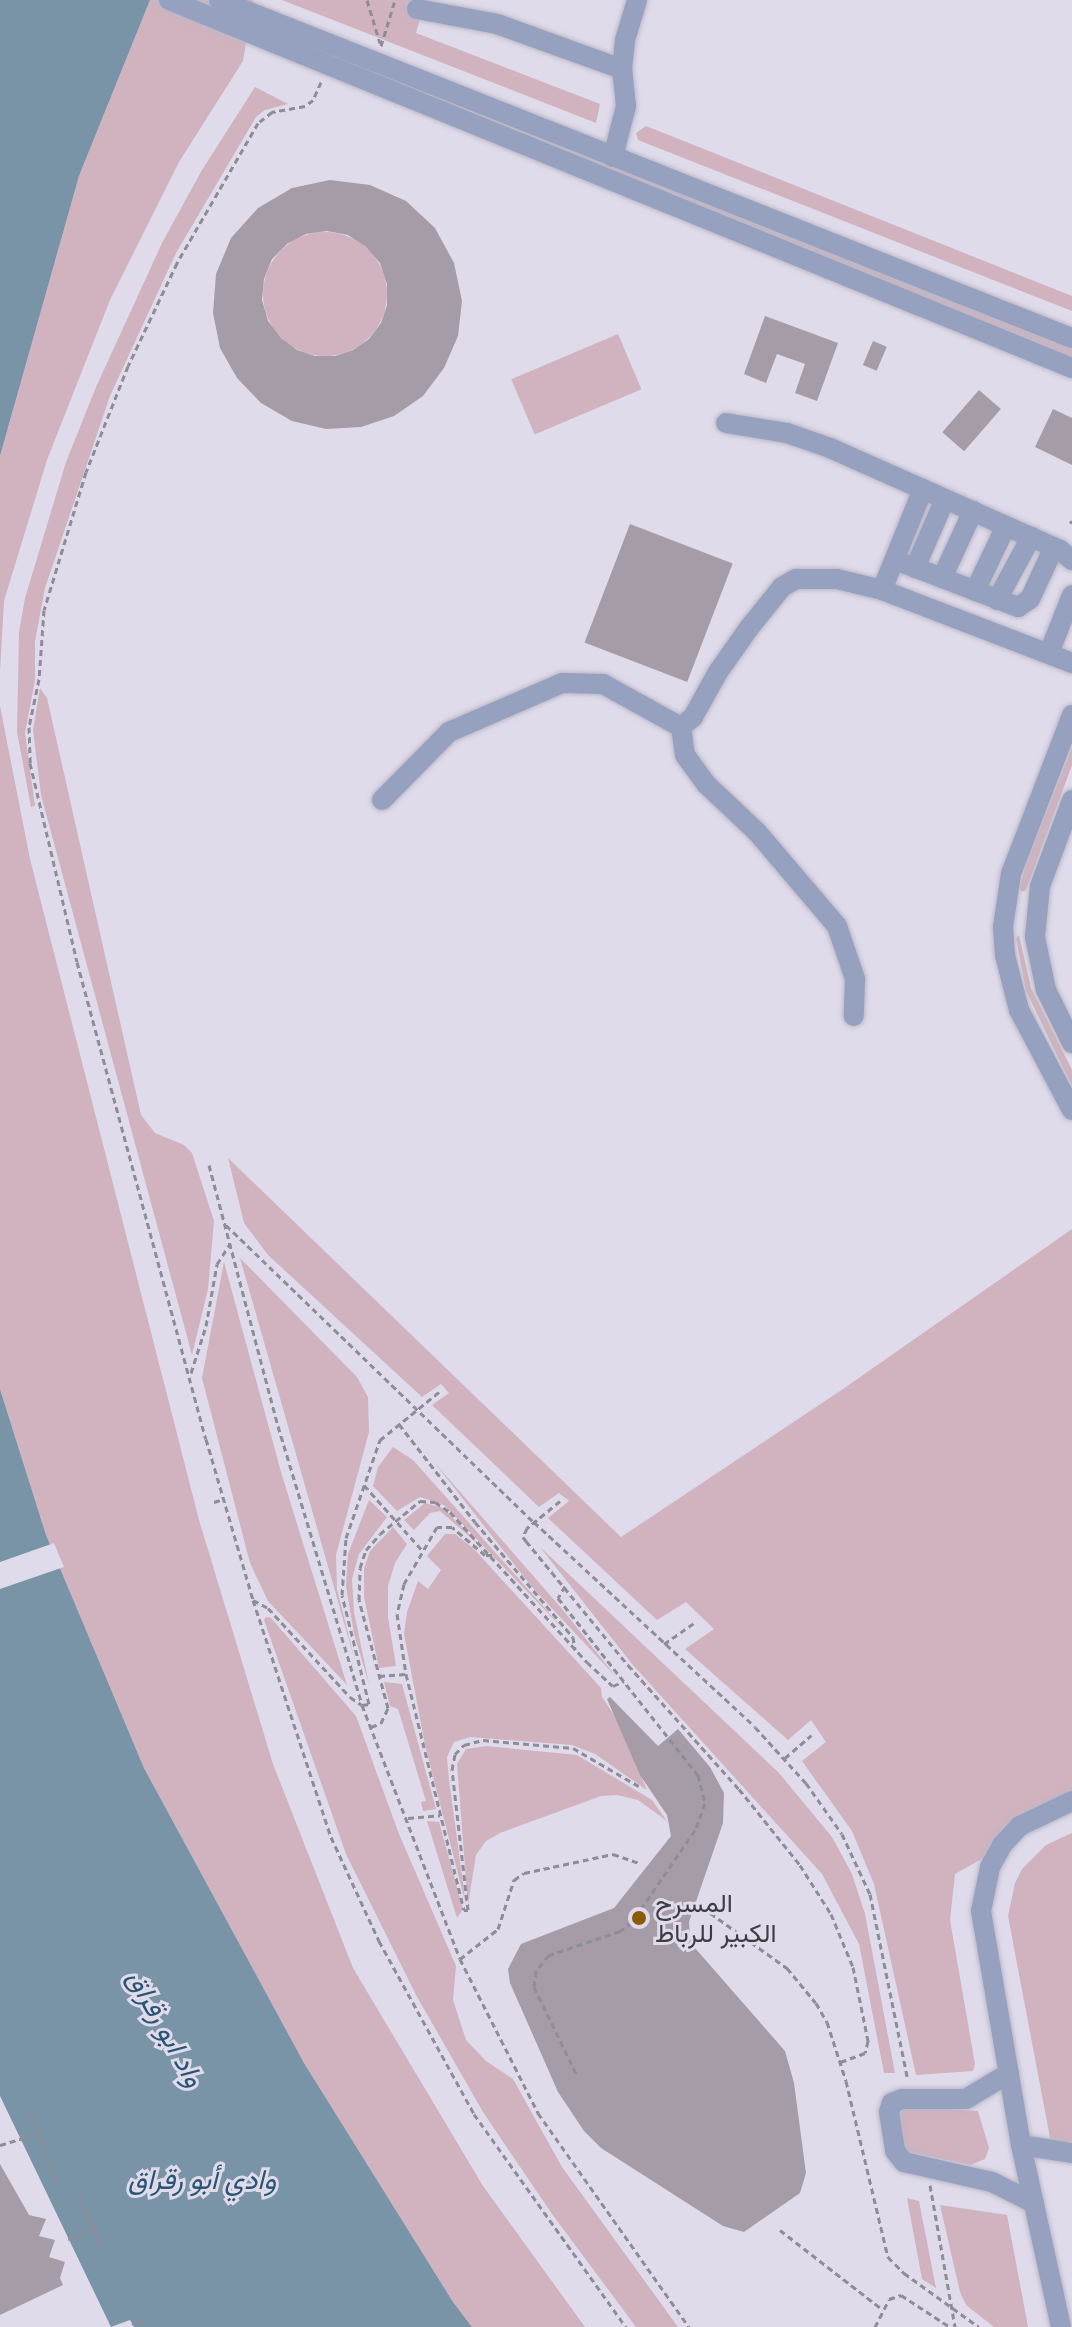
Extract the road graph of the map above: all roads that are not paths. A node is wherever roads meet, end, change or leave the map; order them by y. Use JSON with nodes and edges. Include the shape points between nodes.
{"nodes":[{"id":1,"x":169,"y":0,"type":"edge"},
{"id":2,"x":219,"y":0,"type":"edge"},
{"id":3,"x":637,"y":0,"type":"edge"},
{"id":4,"x":417,"y":9,"type":"dead end"},
{"id":5,"x":297,"y":44,"type":"junction"},
{"id":6,"x":622,"y":69,"type":"junction"},
{"id":7,"x":613,"y":157,"type":"junction"},
{"id":8,"x":1072,"y":338,"type":"edge"},
{"id":9,"x":1072,"y":368,"type":"edge"},
{"id":10,"x":726,"y":423,"type":"dead end"},
{"id":11,"x":923,"y":489,"type":"junction"},
{"id":12,"x":945,"y":499,"type":"junction"},
{"id":13,"x":973,"y":511,"type":"junction"},
{"id":14,"x":1006,"y":526,"type":"junction"},
{"id":15,"x":1031,"y":537,"type":"junction"},
{"id":16,"x":1054,"y":547,"type":"junction"},
{"id":17,"x":895,"y":560,"type":"junction"},
{"id":18,"x":1072,"y":560,"type":"edge"},
{"id":19,"x":915,"y":568,"type":"junction"},
{"id":20,"x":942,"y":578,"type":"junction"},
{"id":21,"x":882,"y":590,"type":"junction"},
{"id":22,"x":975,"y":591,"type":"junction"},
{"id":23,"x":1072,"y":595,"type":"edge"},
{"id":24,"x":997,"y":600,"type":"junction"},
{"id":25,"x":1049,"y":653,"type":"junction"},
{"id":26,"x":1072,"y":663,"type":"edge"},
{"id":27,"x":1072,"y":715,"type":"edge"},
{"id":28,"x":681,"y":727,"type":"junction"},
{"id":29,"x":382,"y":800,"type":"dead end"},
{"id":30,"x":1072,"y":800,"type":"edge"},
{"id":31,"x":1005,"y":909,"type":"junction"},
{"id":32,"x":1036,"y":910,"type":"junction"},
{"id":33,"x":854,"y":1016,"type":"dead end"},
{"id":34,"x":1072,"y":1043,"type":"edge"},
{"id":35,"x":1072,"y":1110,"type":"edge"},
{"id":36,"x":1072,"y":1801,"type":"edge"},
{"id":37,"x":1009,"y":2073,"type":"junction"},
{"id":38,"x":1021,"y":2145,"type":"junction"},
{"id":39,"x":1072,"y":2153,"type":"edge"},
{"id":40,"x":1034,"y":2203,"type":"junction"},
{"id":41,"x":1061,"y":2327,"type":"edge"}],
"edges":[{"from":1,"to":5,"type":"street"},
{"from":2,"to":5,"type":"street"},
{"from":3,"to":6,"type":"street"},
{"from":4,"to":6,"type":"street","via":[[497,24]]},
{"from":5,"to":7,"type":"street"},
{"from":5,"to":9,"type":"street"},
{"from":6,"to":7,"type":"street","via":[[626,106]]},
{"from":7,"to":8,"type":"street"},
{"from":10,"to":11,"type":"street","via":[[809,440]]},
{"from":11,"to":12,"type":"street"},
{"from":11,"to":17,"type":"street"},
{"from":12,"to":13,"type":"street"},
{"from":12,"to":19,"type":"street"},
{"from":13,"to":14,"type":"street"},
{"from":13,"to":20,"type":"street"},
{"from":14,"to":15,"type":"street"},
{"from":14,"to":22,"type":"street"},
{"from":15,"to":16,"type":"street"},
{"from":15,"to":24,"type":"street"},
{"from":16,"to":18,"type":"street"},
{"from":16,"to":24,"type":"street","via":[[1027,604],[1014,607]]},
{"from":17,"to":19,"type":"street"},
{"from":17,"to":21,"type":"street"},
{"from":19,"to":20,"type":"street"},
{"from":20,"to":22,"type":"street"},
{"from":21,"to":25,"type":"street"},
{"from":21,"to":28,"type":"street","via":[[813,576],[782,587]]},
{"from":22,"to":24,"type":"street"},
{"from":23,"to":25,"type":"street"},
{"from":25,"to":26,"type":"street"},
{"from":27,"to":31,"type":"street","via":[[1015,862]]},
{"from":28,"to":29,"type":"street","via":[[603,684],[562,683],[449,732]]},
{"from":28,"to":33,"type":"street","via":[[685,755],[706,784],[757,832],[837,926],[855,979]]},
{"from":30,"to":32,"type":"street"},
{"from":31,"to":32,"type":"street"},
{"from":31,"to":35,"type":"street","via":[[1010,983]]},
{"from":32,"to":34,"type":"street","via":[[1038,964]]},
{"from":36,"to":37,"type":"street","via":[[1020,1826],[1002,1845],[982,1891]]},
{"from":37,"to":38,"type":"street"},
{"from":37,"to":40,"type":"street","via":[[966,2099],[897,2100],[889,2107],[895,2151],[904,2162],[1000,2184]]},
{"from":38,"to":39,"type":"street"},
{"from":38,"to":40,"type":"street"},
{"from":40,"to":41,"type":"street"}]}
